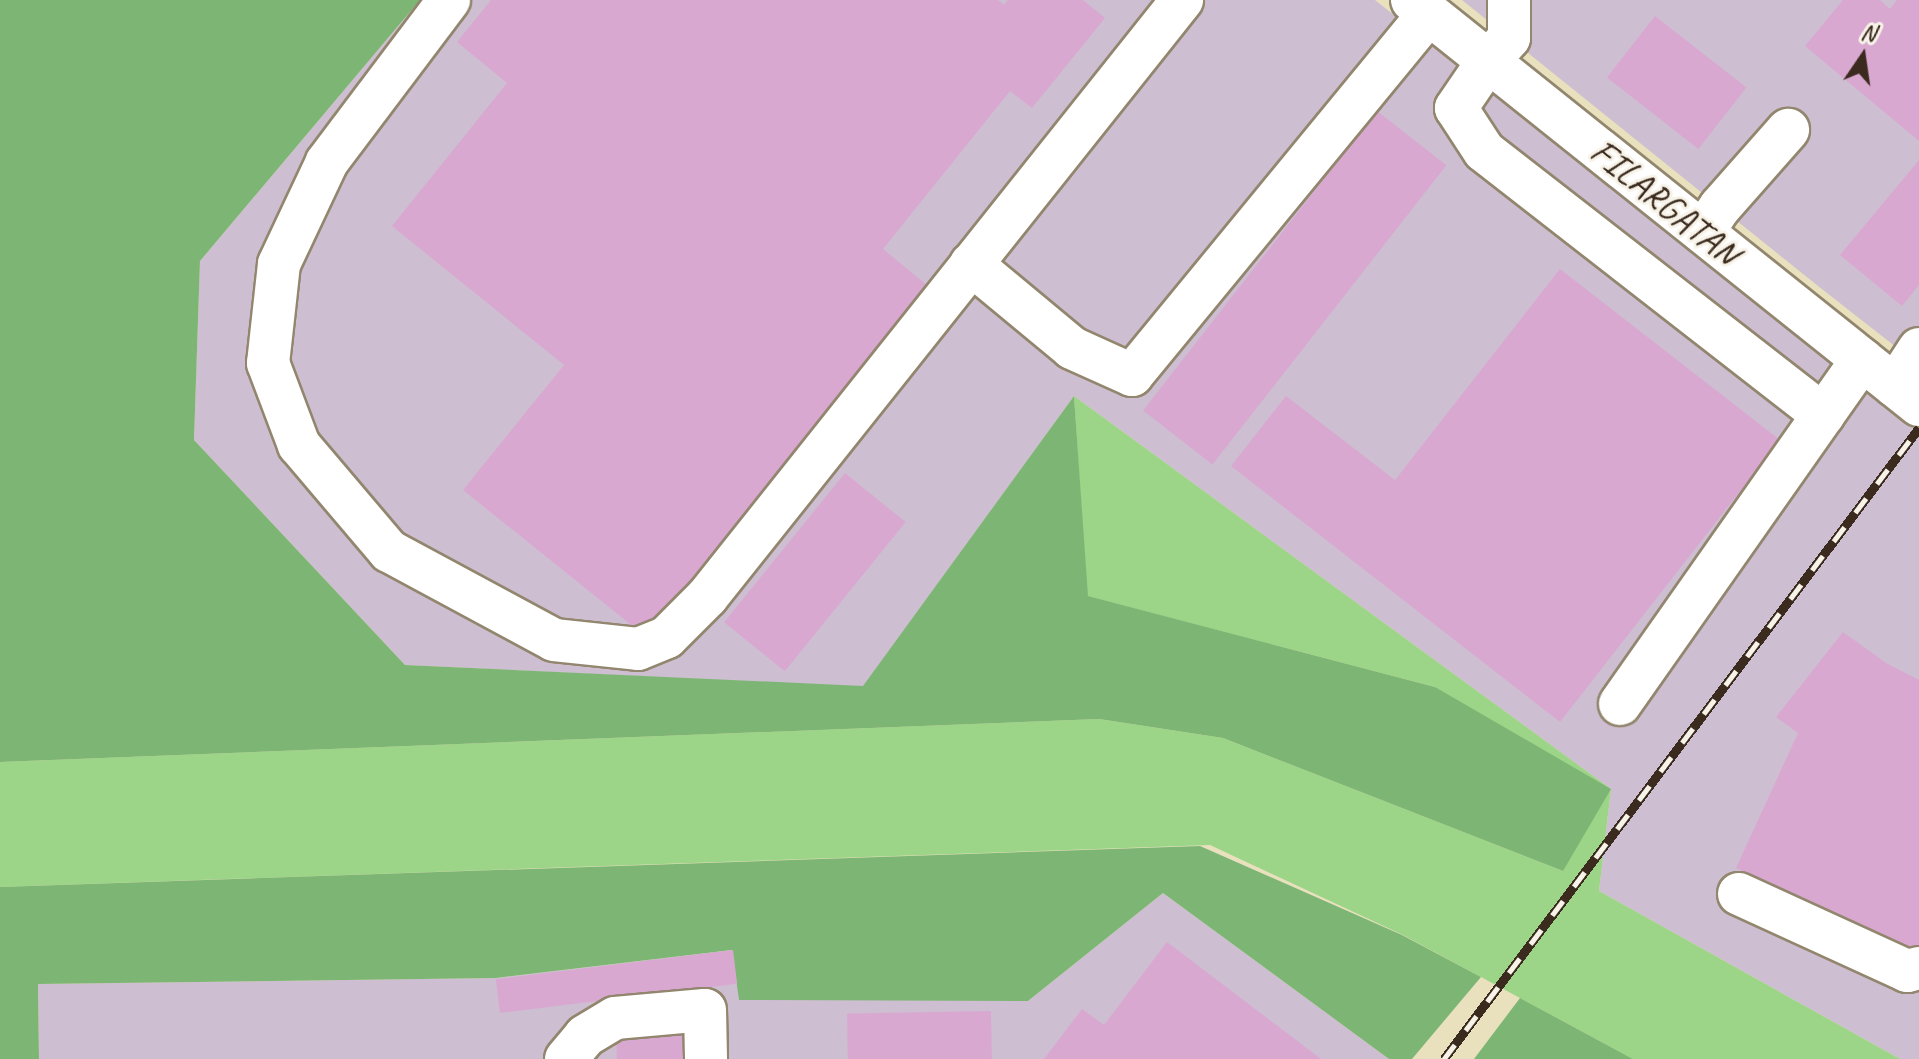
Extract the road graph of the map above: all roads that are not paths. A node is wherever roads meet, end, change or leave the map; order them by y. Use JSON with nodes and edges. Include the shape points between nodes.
{"nodes":[{"id":1,"x":449,"y":0,"type":"edge"},
{"id":2,"x":1509,"y":0,"type":"edge"},
{"id":3,"x":1169,"y":5,"type":"edge"},
{"id":4,"x":1420,"y":7,"type":"edge"},
{"id":5,"x":1488,"y":61,"type":"junction"},
{"id":6,"x":1788,"y":130,"type":"dead end"},
{"id":7,"x":1703,"y":232,"type":"junction"},
{"id":8,"x":971,"y":264,"type":"junction"},
{"id":9,"x":1919,"y":349,"type":"edge"},
{"id":10,"x":1862,"y":360,"type":"junction"},
{"id":11,"x":1907,"y":395,"type":"edge"},
{"id":12,"x":1823,"y":415,"type":"junction"},
{"id":13,"x":1620,"y":704,"type":"dead end"},
{"id":14,"x":1739,"y":894,"type":"dead end"},
{"id":15,"x":1919,"y":968,"type":"edge"},
{"id":16,"x":566,"y":1059,"type":"edge"},
{"id":17,"x":706,"y":1059,"type":"edge"}],
"edges":[{"from":1,"to":8,"type":"street","via":[[327,162],[279,264],[268,363],[299,445],[389,551],[554,640],[638,649],[667,637],[707,597]]},
{"from":2,"to":5,"type":"street","via":[[1509,38]]},
{"from":3,"to":8,"type":"street"},
{"from":4,"to":5,"type":"street","name":"FILARGATAN"},
{"from":4,"to":8,"type":"street","via":[[1132,375],[1072,348]]},
{"from":5,"to":7,"type":"street","name":"FILARGATAN"},
{"from":5,"to":12,"type":"street","via":[[1456,108],[1484,151]]},
{"from":6,"to":7,"type":"street"},
{"from":7,"to":10,"type":"street","name":"FILARGATAN"},
{"from":9,"to":11,"type":"street"},
{"from":10,"to":11,"type":"street","name":"FILARGATAN"},
{"from":10,"to":12,"type":"street"},
{"from":12,"to":13,"type":"street"},
{"from":14,"to":15,"type":"street","via":[[1907,971]]},
{"from":16,"to":17,"type":"street","via":[[585,1036],[615,1018],[705,1010]]}]}
